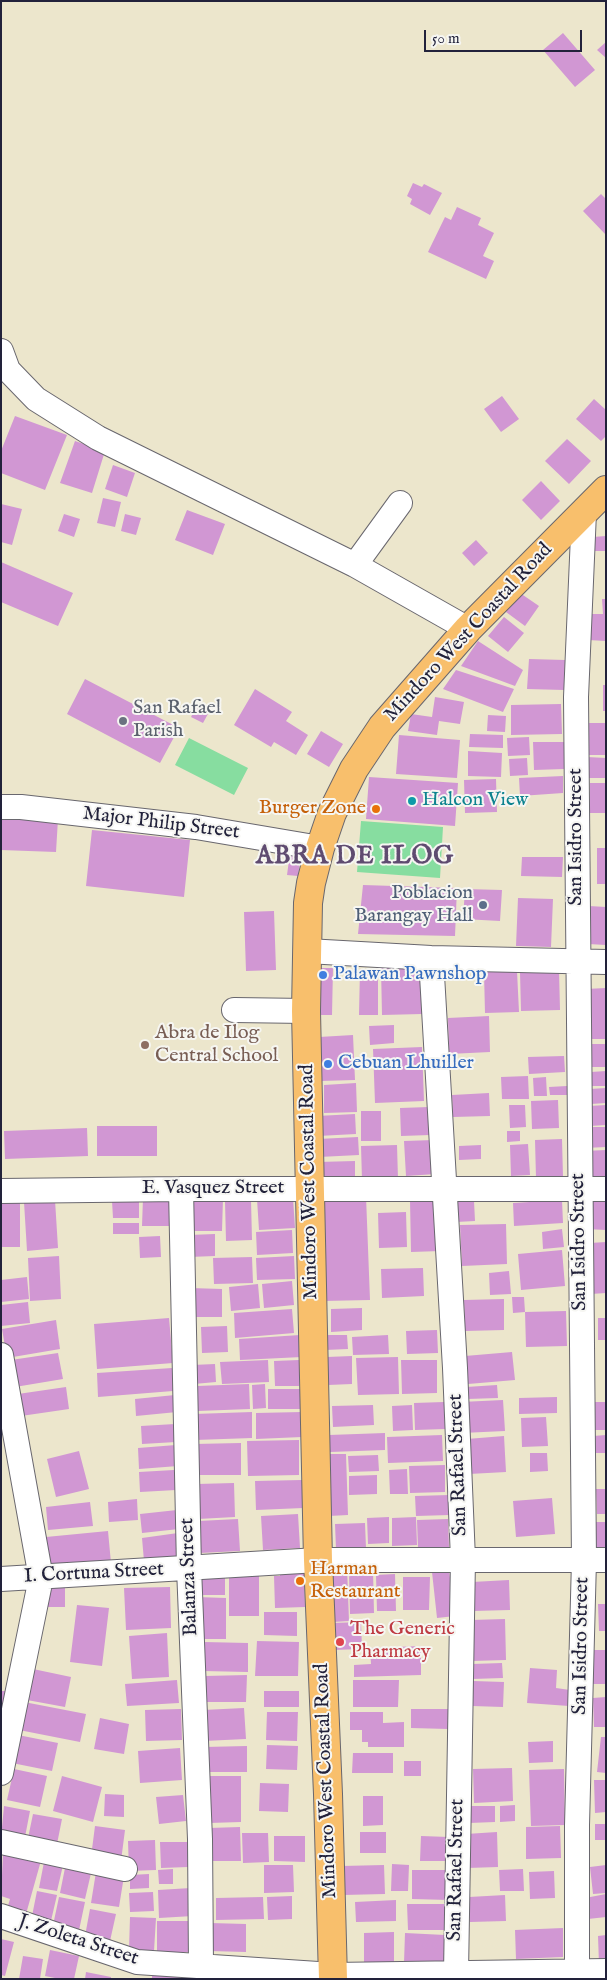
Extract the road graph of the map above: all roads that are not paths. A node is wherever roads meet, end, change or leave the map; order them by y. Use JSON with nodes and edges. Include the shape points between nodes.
{"nodes":[{"id":1,"x":1,"y":351,"type":"edge"},
{"id":2,"x":606,"y":490,"type":"edge"},
{"id":3,"x":400,"y":503,"type":"dead end"},
{"id":4,"x":584,"y":512,"type":"junction"},
{"id":5,"x":355,"y":565,"type":"junction"},
{"id":6,"x":468,"y":629,"type":"junction"},
{"id":7,"x":1,"y":807,"type":"edge"},
{"id":8,"x":320,"y":848,"type":"junction"},
{"id":9,"x":307,"y":952,"type":"junction"},
{"id":10,"x":431,"y":958,"type":"junction"},
{"id":11,"x":578,"y":961,"type":"junction"},
{"id":12,"x":606,"y":962,"type":"edge"},
{"id":13,"x":234,"y":1010,"type":"dead end"},
{"id":14,"x":306,"y":1011,"type":"junction"},
{"id":15,"x":181,"y":1189,"type":"junction"},
{"id":16,"x":310,"y":1189,"type":"junction"},
{"id":17,"x":444,"y":1189,"type":"junction"},
{"id":18,"x":580,"y":1189,"type":"junction"},
{"id":19,"x":606,"y":1189,"type":"edge"},
{"id":20,"x":1,"y":1192,"type":"edge"},
{"id":21,"x":1,"y":1355,"type":"edge"},
{"id":22,"x":463,"y":1559,"type":"junction"},
{"id":23,"x":318,"y":1560,"type":"junction"},
{"id":24,"x":595,"y":1560,"type":"edge"},
{"id":25,"x":189,"y":1568,"type":"junction"},
{"id":26,"x":41,"y":1578,"type":"junction"},
{"id":27,"x":1,"y":1579,"type":"edge"},
{"id":28,"x":1,"y":1773,"type":"edge"},
{"id":29,"x":1,"y":1842,"type":"edge"},
{"id":30,"x":126,"y":1869,"type":"dead end"},
{"id":31,"x":1,"y":1916,"type":"edge"},
{"id":32,"x":201,"y":1966,"type":"junction"},
{"id":33,"x":606,"y":1971,"type":"edge"},
{"id":34,"x":577,"y":1972,"type":"junction"},
{"id":35,"x":456,"y":1973,"type":"junction"},
{"id":36,"x":333,"y":1977,"type":"edge"}],
"edges":[{"from":1,"to":5,"type":"street","via":[[8,370],[36,399],[91,433]]},
{"from":2,"to":4,"type":"main road","name":"Mindoro West Coastal Road"},
{"from":3,"to":5,"type":"street"},
{"from":4,"to":6,"type":"main road","name":"Mindoro West Coastal Road"},
{"from":4,"to":11,"type":"street","name":"San Isidro Street","via":[[576,697]]},
{"from":5,"to":6,"type":"street"},
{"from":6,"to":8,"type":"main road","name":"Mindoro West Coastal Road","via":[[382,726],[354,769],[332,813]]},
{"from":7,"to":8,"type":"street","name":"Major Philip Street","via":[[196,826]]},
{"from":8,"to":9,"type":"main road","name":"Mindoro West Coastal Road","via":[[308,903]]},
{"from":9,"to":10,"type":"street"},
{"from":9,"to":14,"type":"main road","name":"Mindoro West Coastal Road"},
{"from":10,"to":11,"type":"street"},
{"from":10,"to":17,"type":"street","name":"San Rafael Street"},
{"from":11,"to":12,"type":"street"},
{"from":11,"to":18,"type":"street","name":"San Isidro Street"},
{"from":13,"to":14,"type":"street"},
{"from":14,"to":16,"type":"main road","name":"Mindoro West Coastal Road"},
{"from":15,"to":16,"type":"street","name":"E. Vasquez Street"},
{"from":15,"to":20,"type":"street","name":"E. Vasquez Street"},
{"from":15,"to":25,"type":"street","name":"Balanza Street"},
{"from":16,"to":17,"type":"street","name":"E. Vasquez Street"},
{"from":16,"to":23,"type":"main road","name":"Mindoro West Coastal Road"},
{"from":17,"to":18,"type":"street","name":"E. Vasquez Street"},
{"from":17,"to":22,"type":"street","name":"San Rafael Street"},
{"from":18,"to":19,"type":"street","name":"E. Vasquez Street"},
{"from":18,"to":24,"type":"street","name":"San Isidro Street"},
{"from":21,"to":26,"type":"street"},
{"from":22,"to":23,"type":"street","name":"I. Cortuna Street"},
{"from":22,"to":24,"type":"street","name":"I. Cortuna Street"},
{"from":22,"to":35,"type":"street","name":"San Rafael Street"},
{"from":23,"to":25,"type":"street","name":"I. Cortuna Street"},
{"from":23,"to":36,"type":"main road","name":"Mindoro West Coastal Road"},
{"from":24,"to":34,"type":"street","name":"San Isidro Street","via":[[577,1825]]},
{"from":25,"to":26,"type":"street","name":"I. Cortuna Street"},
{"from":25,"to":32,"type":"street","name":"Balanza Street","via":[[200,1839]]},
{"from":26,"to":27,"type":"street","name":"I. Cortuna Street"},
{"from":26,"to":28,"type":"street"},
{"from":29,"to":30,"type":"street"},
{"from":31,"to":32,"type":"street","name":"J. Zoleta Street","via":[[137,1962]]},
{"from":32,"to":36,"type":"street","name":"J. Zoleta Street"},
{"from":33,"to":34,"type":"street","name":"J. Zoleta Street"},
{"from":34,"to":35,"type":"street","name":"J. Zoleta Street"},
{"from":35,"to":36,"type":"street","name":"J. Zoleta Street"}]}
